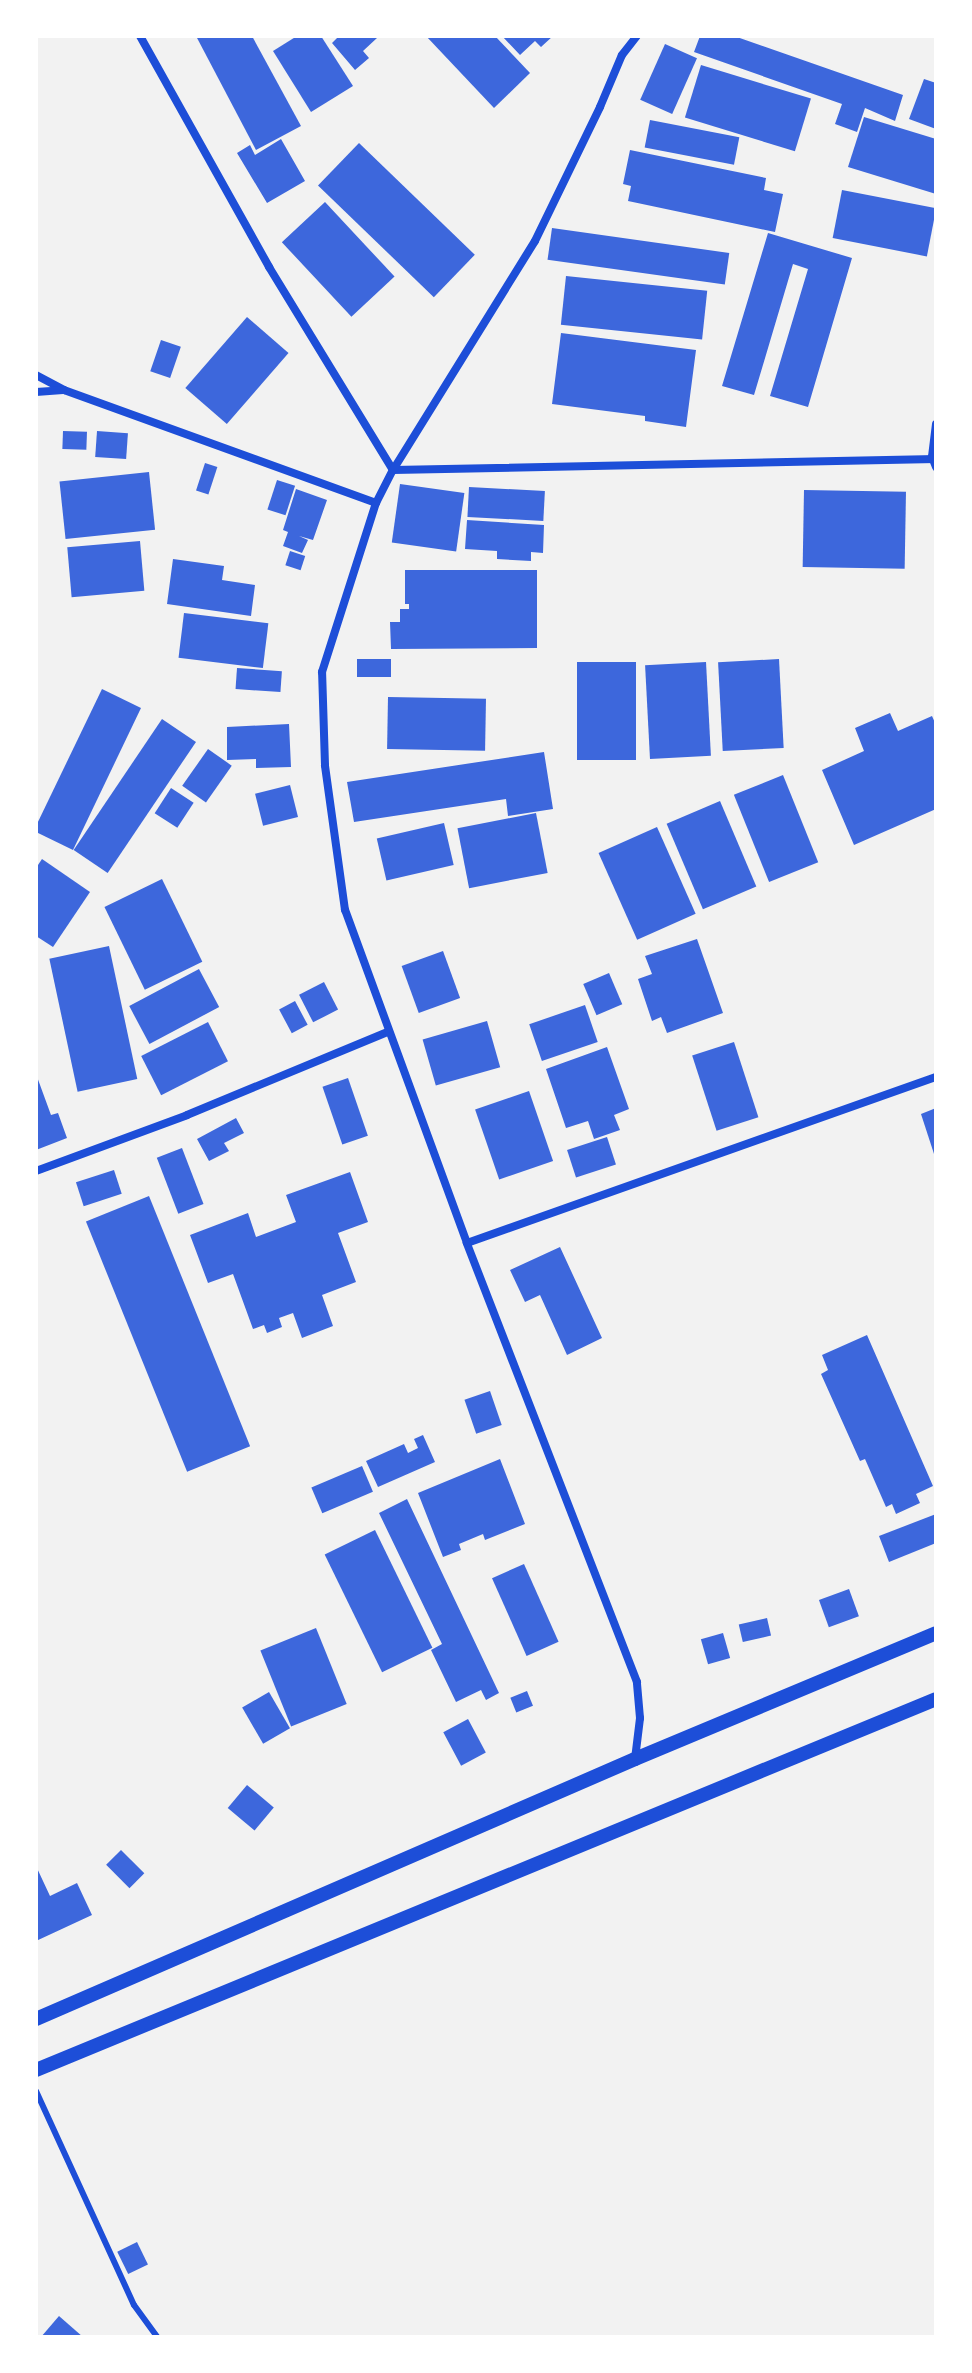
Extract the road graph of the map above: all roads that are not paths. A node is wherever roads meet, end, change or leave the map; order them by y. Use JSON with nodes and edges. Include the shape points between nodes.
{"nodes":[{"id":1,"x":140,"y":36,"type":"edge"},
{"id":2,"x":637,"y":36,"type":"edge"},
{"id":3,"x":36,"y":375,"type":"edge"},
{"id":4,"x":64,"y":390,"type":"junction"},
{"id":5,"x":36,"y":392,"type":"edge"},
{"id":6,"x":936,"y":424,"type":"edge"},
{"id":7,"x":935,"y":461,"type":"edge"},
{"id":8,"x":393,"y":470,"type":"junction"},
{"id":9,"x":376,"y":503,"type":"junction"},
{"id":10,"x":387,"y":1032,"type":"junction"},
{"id":11,"x":936,"y":1077,"type":"edge"},
{"id":12,"x":36,"y":1171,"type":"edge"},
{"id":13,"x":467,"y":1243,"type":"junction"},
{"id":14,"x":936,"y":1633,"type":"edge"},
{"id":15,"x":936,"y":1699,"type":"edge"},
{"id":16,"x":635,"y":1759,"type":"junction"},
{"id":17,"x":36,"y":2019,"type":"edge"},
{"id":18,"x":36,"y":2070,"type":"edge"},
{"id":19,"x":36,"y":2091,"type":"edge"},
{"id":20,"x":157,"y":2337,"type":"edge"}],
"edges":[{"from":1,"to":8,"type":"street","via":[[269,267]]},
{"from":2,"to":8,"type":"street","via":[[622,55],[535,241]]},
{"from":3,"to":4,"type":"street"},
{"from":4,"to":5,"type":"street"},
{"from":4,"to":9,"type":"street"},
{"from":6,"to":7,"type":"street"},
{"from":7,"to":8,"type":"street"},
{"from":8,"to":9,"type":"street"},
{"from":9,"to":10,"type":"street","via":[[322,672],[325,765],[345,910]]},
{"from":10,"to":12,"type":"street"},
{"from":10,"to":13,"type":"street"},
{"from":11,"to":13,"type":"street"},
{"from":13,"to":16,"type":"street","via":[[637,1682]]},
{"from":14,"to":16,"type":"street"},
{"from":15,"to":18,"type":"street"},
{"from":16,"to":17,"type":"street"},
{"from":19,"to":20,"type":"lane","via":[[134,2305]]}]}
